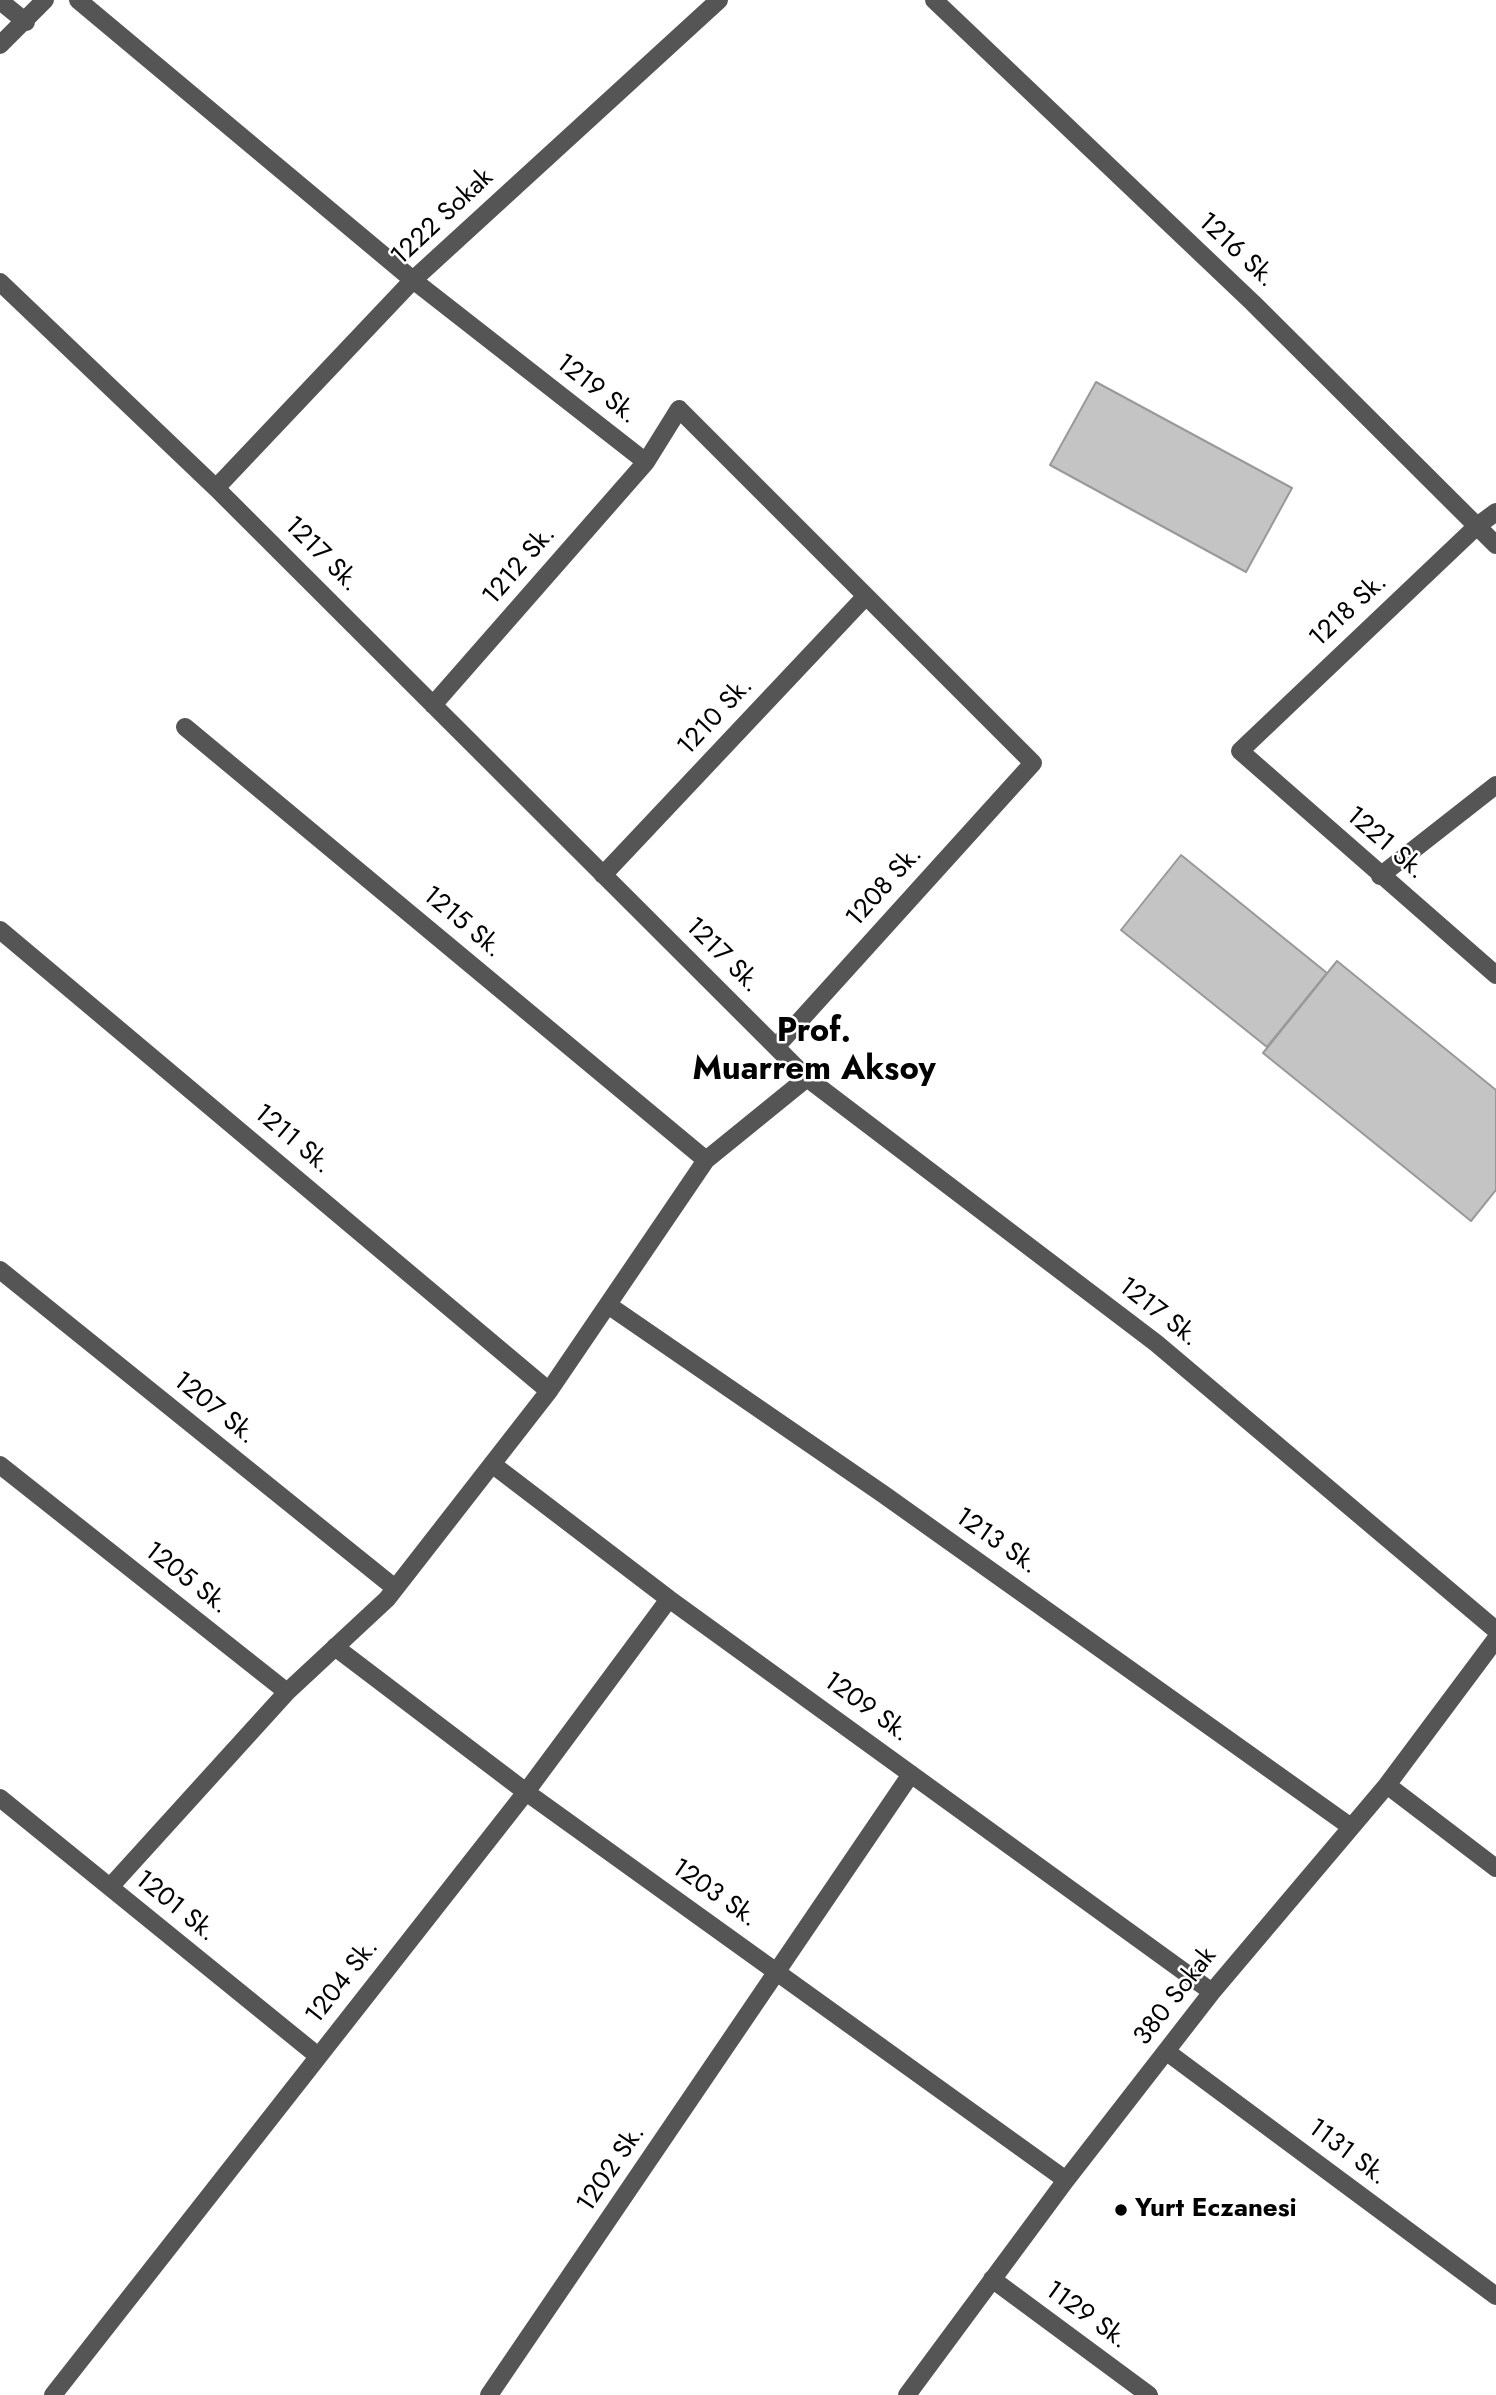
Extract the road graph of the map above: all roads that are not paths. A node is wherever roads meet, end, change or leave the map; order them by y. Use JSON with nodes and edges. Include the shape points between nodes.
{"nodes":[{"id":1,"x":45,"y":0,"type":"edge"},
{"id":2,"x":79,"y":0,"type":"edge"},
{"id":3,"x":719,"y":0,"type":"edge"},
{"id":4,"x":934,"y":0,"type":"edge"},
{"id":5,"x":0,"y":1,"type":"edge"},
{"id":6,"x":26,"y":22,"type":"junction"},
{"id":7,"x":0,"y":45,"type":"edge"},
{"id":8,"x":413,"y":280,"type":"junction"},
{"id":9,"x":0,"y":282,"type":"edge"},
{"id":10,"x":646,"y":462,"type":"junction"},
{"id":11,"x":216,"y":488,"type":"junction"},
{"id":12,"x":1496,"y":512,"type":"edge"},
{"id":13,"x":1477,"y":526,"type":"junction"},
{"id":14,"x":1496,"y":545,"type":"edge"},
{"id":15,"x":866,"y":596,"type":"junction"},
{"id":16,"x":433,"y":705,"type":"junction"},
{"id":17,"x":185,"y":727,"type":"dead end"},
{"id":18,"x":1240,"y":751,"type":"joint"},
{"id":19,"x":1033,"y":763,"type":"joint"},
{"id":20,"x":1496,"y":785,"type":"edge"},
{"id":21,"x":603,"y":875,"type":"junction"},
{"id":22,"x":1380,"y":876,"type":"junction"},
{"id":23,"x":0,"y":930,"type":"edge"},
{"id":24,"x":1496,"y":975,"type":"edge"},
{"id":25,"x":776,"y":1047,"type":"junction"},
{"id":26,"x":807,"y":1078,"type":"junction"},
{"id":27,"x":706,"y":1160,"type":"junction"},
{"id":28,"x":0,"y":1270,"type":"edge"},
{"id":29,"x":608,"y":1305,"type":"junction"},
{"id":30,"x":550,"y":1391,"type":"junction"},
{"id":31,"x":492,"y":1464,"type":"junction"},
{"id":32,"x":0,"y":1465,"type":"edge"},
{"id":33,"x":396,"y":1588,"type":"junction"},
{"id":34,"x":669,"y":1599,"type":"junction"},
{"id":35,"x":1496,"y":1630,"type":"edge"},
{"id":36,"x":1496,"y":1639,"type":"edge"},
{"id":37,"x":335,"y":1647,"type":"junction"},
{"id":38,"x":287,"y":1692,"type":"junction"},
{"id":39,"x":911,"y":1773,"type":"junction"},
{"id":40,"x":1387,"y":1785,"type":"junction"},
{"id":41,"x":526,"y":1792,"type":"junction"},
{"id":42,"x":0,"y":1798,"type":"edge"},
{"id":43,"x":1351,"y":1827,"type":"junction"},
{"id":44,"x":1496,"y":1868,"type":"edge"},
{"id":45,"x":110,"y":1887,"type":"junction"},
{"id":46,"x":778,"y":1972,"type":"junction"},
{"id":47,"x":1212,"y":1992,"type":"junction"},
{"id":48,"x":1167,"y":2052,"type":"junction"},
{"id":49,"x":318,"y":2056,"type":"junction"},
{"id":50,"x":1066,"y":2180,"type":"junction"},
{"id":51,"x":992,"y":2279,"type":"junction"},
{"id":52,"x":1496,"y":2296,"type":"edge"},
{"id":53,"x":53,"y":2395,"type":"edge"},
{"id":54,"x":489,"y":2395,"type":"edge"},
{"id":55,"x":907,"y":2395,"type":"edge"},
{"id":56,"x":1149,"y":2395,"type":"edge"}],
"edges":[{"from":1,"to":6,"type":"street"},
{"from":2,"to":8,"type":"street","name":"1219 Sk."},
{"from":3,"to":8,"type":"street","name":"1222 Sokak"},
{"from":4,"to":13,"type":"street","name":"1216 Sk.","via":[[1254,303]]},
{"from":5,"to":6,"type":"street"},
{"from":6,"to":7,"type":"street"},
{"from":8,"to":10,"type":"street","name":"1219 Sk."},
{"from":8,"to":11,"type":"street","name":"1222 Sokak"},
{"from":9,"to":11,"type":"street","name":"1217 Sk."},
{"from":10,"to":15,"type":"street","name":"1219 Sk.","via":[[679,409]]},
{"from":10,"to":16,"type":"street","name":"1212 Sk."},
{"from":11,"to":16,"type":"street","name":"1217 Sk."},
{"from":12,"to":13,"type":"street","name":"1218 Sk."},
{"from":13,"to":14,"type":"street","name":"1216 Sk."},
{"from":13,"to":18,"type":"street","name":"1218 Sk."},
{"from":15,"to":19,"type":"street","name":"1219 Sk."},
{"from":15,"to":21,"type":"street","name":"1210 Sk."},
{"from":16,"to":21,"type":"street","name":"1217 Sk."},
{"from":17,"to":27,"type":"street","name":"1215 Sk."},
{"from":18,"to":22,"type":"street","name":"1221 Sk."},
{"from":19,"to":25,"type":"street","name":"1208 Sk."},
{"from":20,"to":22,"type":"street"},
{"from":21,"to":25,"type":"street","name":"1217 Sk."},
{"from":22,"to":24,"type":"street","name":"1221 Sk."},
{"from":23,"to":30,"type":"street","name":"1211 Sk."},
{"from":25,"to":26,"type":"street","name":"1217 Sk."},
{"from":26,"to":27,"type":"street"},
{"from":26,"to":35,"type":"street","name":"1217 Sk.","via":[[1156,1343]]},
{"from":27,"to":29,"type":"street"},
{"from":28,"to":33,"type":"street","name":"1207 Sk."},
{"from":29,"to":30,"type":"street"},
{"from":29,"to":43,"type":"street","name":"1213 Sk."},
{"from":30,"to":31,"type":"street"},
{"from":31,"to":33,"type":"street"},
{"from":31,"to":34,"type":"street","name":"1209 Sk."},
{"from":32,"to":38,"type":"street","name":"1205 Sk."},
{"from":33,"to":37,"type":"street"},
{"from":34,"to":39,"type":"street","name":"1209 Sk."},
{"from":34,"to":41,"type":"street","name":"1204 Sk."},
{"from":36,"to":40,"type":"street","name":"380 Sokak"},
{"from":37,"to":38,"type":"street"},
{"from":37,"to":41,"type":"street","name":"1203 Sk."},
{"from":38,"to":45,"type":"street"},
{"from":39,"to":46,"type":"street","name":"1202 Sk."},
{"from":39,"to":47,"type":"street","name":"1209 Sk."},
{"from":40,"to":43,"type":"street","name":"380 Sokak"},
{"from":40,"to":44,"type":"street"},
{"from":41,"to":46,"type":"street","name":"1203 Sk."},
{"from":41,"to":49,"type":"street","name":"1204 Sk."},
{"from":42,"to":45,"type":"street","name":"1201 Sk."},
{"from":43,"to":47,"type":"street","name":"380 Sokak"},
{"from":45,"to":49,"type":"street","name":"1201 Sk."},
{"from":46,"to":50,"type":"street","name":"1203 Sk."},
{"from":46,"to":54,"type":"street","name":"1202 Sk."},
{"from":47,"to":48,"type":"street","name":"380 Sokak"},
{"from":48,"to":50,"type":"street","name":"380 Sokak"},
{"from":48,"to":52,"type":"street","name":"1131 Sk."},
{"from":49,"to":53,"type":"street","name":"1204 Sk."},
{"from":50,"to":51,"type":"street","name":"380 Sokak"},
{"from":51,"to":55,"type":"street","name":"380 Sokak"},
{"from":51,"to":56,"type":"street","name":"1129 Sk."}]}
